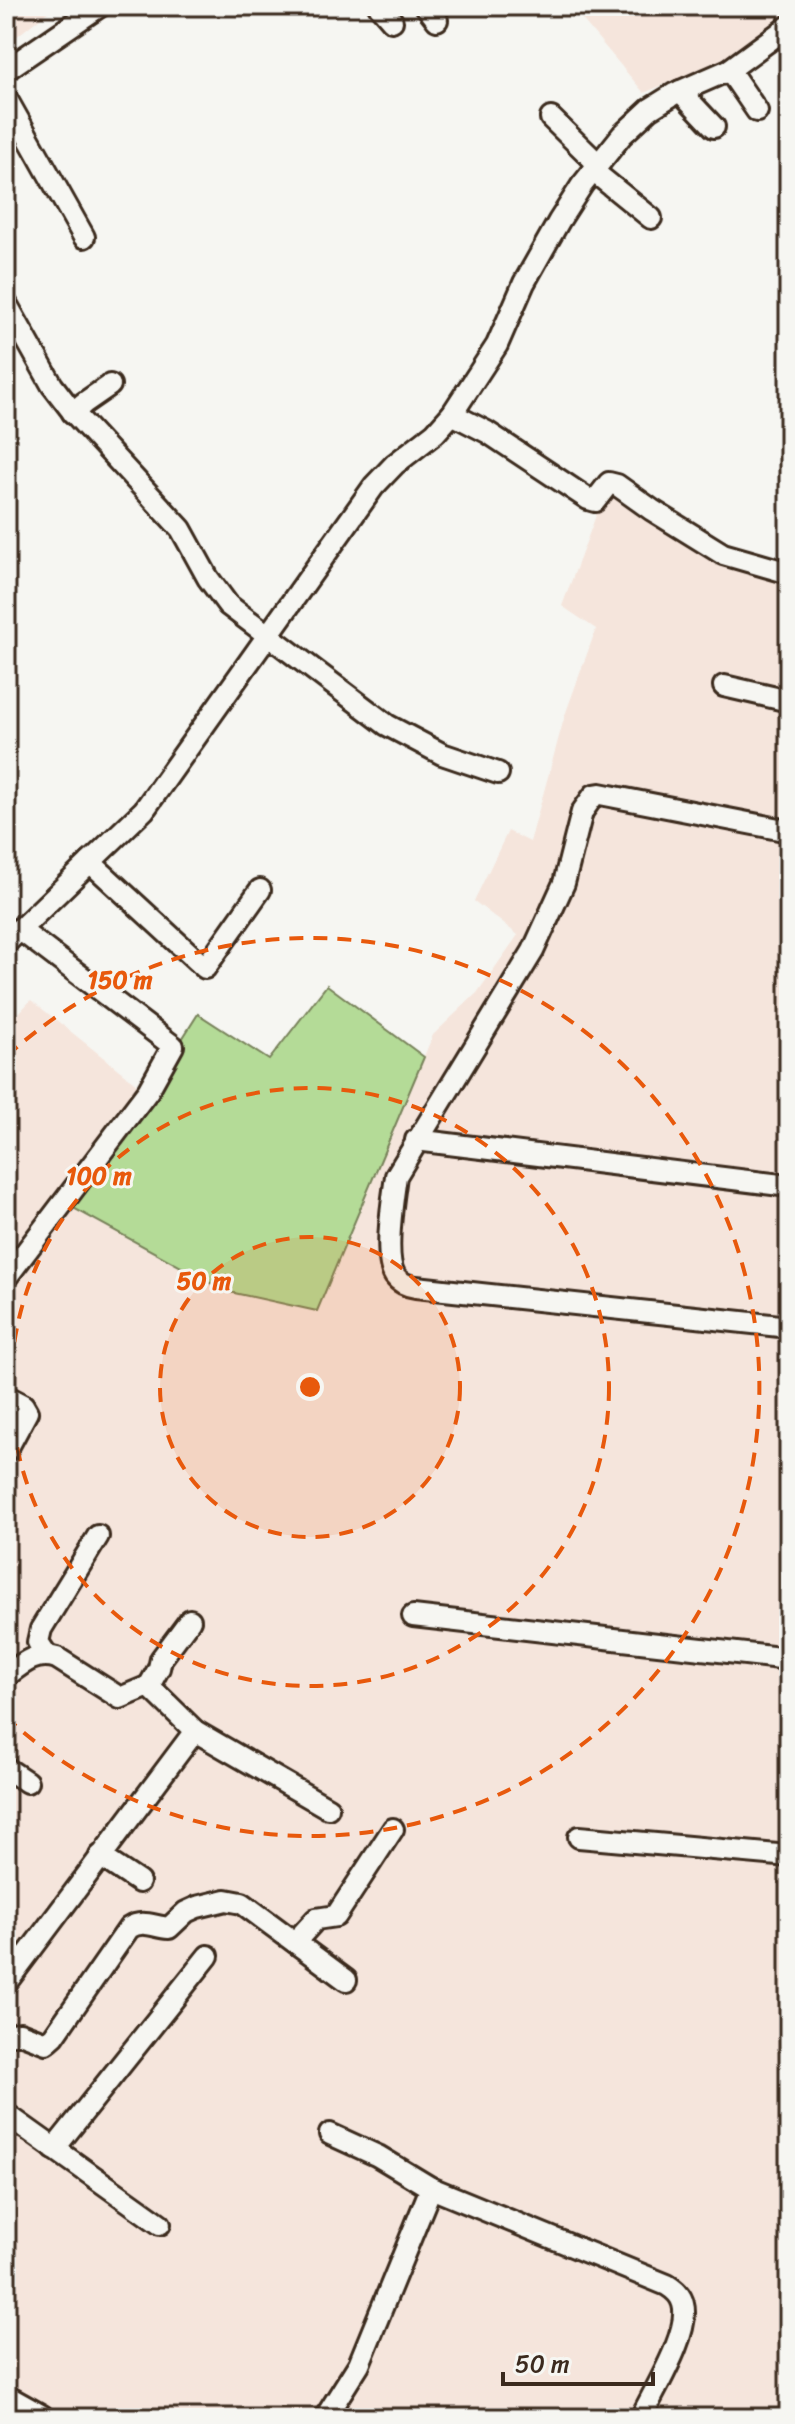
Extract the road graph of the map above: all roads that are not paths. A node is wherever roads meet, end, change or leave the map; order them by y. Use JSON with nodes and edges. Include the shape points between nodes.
{"nodes":[{"id":1,"x":100,"y":6,"type":"edge"},
{"id":2,"x":789,"y":26,"type":"edge"},
{"id":3,"x":6,"y":70,"type":"edge"},
{"id":4,"x":729,"y":70,"type":"junction"},
{"id":5,"x":680,"y":91,"type":"junction"},
{"id":6,"x":6,"y":98,"type":"edge"},
{"id":7,"x":757,"y":111,"type":"dead end"},
{"id":8,"x":551,"y":118,"type":"dead end"},
{"id":9,"x":714,"y":127,"type":"dead end"},
{"id":10,"x":596,"y":167,"type":"junction"},
{"id":11,"x":651,"y":218,"type":"dead end"},
{"id":12,"x":84,"y":237,"type":"dead end"},
{"id":13,"x":6,"y":303,"type":"edge"},
{"id":14,"x":110,"y":385,"type":"dead end"},
{"id":15,"x":73,"y":413,"type":"junction"},
{"id":16,"x":452,"y":414,"type":"junction"},
{"id":17,"x":789,"y":573,"type":"edge"},
{"id":18,"x":269,"y":637,"type":"junction"},
{"id":19,"x":724,"y":686,"type":"dead end"},
{"id":20,"x":789,"y":701,"type":"edge"},
{"id":21,"x":498,"y":773,"type":"dead end"},
{"id":22,"x":789,"y":831,"type":"edge"},
{"id":23,"x":90,"y":862,"type":"junction"},
{"id":24,"x":260,"y":890,"type":"dead end"},
{"id":25,"x":13,"y":936,"type":"edge"},
{"id":26,"x":416,"y":1140,"type":"junction"},
{"id":27,"x":789,"y":1186,"type":"edge"},
{"id":28,"x":6,"y":1278,"type":"edge"},
{"id":29,"x":789,"y":1327,"type":"edge"},
{"id":30,"x":6,"y":1396,"type":"edge"},
{"id":31,"x":6,"y":1451,"type":"edge"},
{"id":32,"x":98,"y":1536,"type":"dead end"},
{"id":33,"x":413,"y":1616,"type":"dead end"},
{"id":34,"x":190,"y":1620,"type":"dead end"},
{"id":35,"x":46,"y":1654,"type":"junction"},
{"id":36,"x":789,"y":1659,"type":"edge"},
{"id":37,"x":6,"y":1676,"type":"edge"},
{"id":38,"x":149,"y":1686,"type":"junction"},
{"id":39,"x":195,"y":1731,"type":"junction"},
{"id":40,"x":6,"y":1768,"type":"edge"},
{"id":41,"x":27,"y":1782,"type":"dead end"},
{"id":42,"x":328,"y":1808,"type":"dead end"},
{"id":43,"x":393,"y":1829,"type":"dead end"},
{"id":44,"x":579,"y":1837,"type":"dead end"},
{"id":45,"x":100,"y":1856,"type":"junction"},
{"id":46,"x":789,"y":1856,"type":"edge"},
{"id":47,"x":139,"y":1882,"type":"dead end"},
{"id":48,"x":295,"y":1942,"type":"junction"},
{"id":49,"x":208,"y":1956,"type":"dead end"},
{"id":50,"x":346,"y":1980,"type":"dead end"},
{"id":51,"x":6,"y":1983,"type":"edge"},
{"id":52,"x":6,"y":2035,"type":"edge"},
{"id":53,"x":6,"y":2114,"type":"edge"},
{"id":54,"x":330,"y":2134,"type":"dead end"},
{"id":55,"x":54,"y":2149,"type":"junction"},
{"id":56,"x":431,"y":2188,"type":"junction"},
{"id":57,"x":160,"y":2224,"type":"dead end"},
{"id":58,"x":380,"y":2348,"type":"dead end"},
{"id":59,"x":6,"y":2399,"type":"edge"},
{"id":60,"x":40,"y":2418,"type":"edge"},
{"id":61,"x":325,"y":2418,"type":"edge"},
{"id":62,"x":337,"y":2418,"type":"edge"},
{"id":63,"x":641,"y":2418,"type":"edge"}],
"edges":[{"from":1,"to":3,"type":"street"},
{"from":2,"to":4,"type":"street"},
{"from":4,"to":5,"type":"street"},
{"from":4,"to":7,"type":"street"},
{"from":5,"to":9,"type":"street"},
{"from":5,"to":10,"type":"street","via":[[631,126]]},
{"from":6,"to":12,"type":"street"},
{"from":8,"to":10,"type":"street"},
{"from":10,"to":11,"type":"street"},
{"from":10,"to":16,"type":"street","via":[[559,221],[497,345]]},
{"from":13,"to":15,"type":"street"},
{"from":14,"to":15,"type":"street"},
{"from":15,"to":18,"type":"street","via":[[172,519],[228,605]]},
{"from":16,"to":17,"type":"street","via":[[588,499],[595,501],[609,483],[617,485],[723,554]]},
{"from":16,"to":18,"type":"street","via":[[374,486]]},
{"from":18,"to":21,"type":"street","via":[[387,725],[442,754]]},
{"from":18,"to":23,"type":"street","via":[[144,810]]},
{"from":19,"to":20,"type":"street"},
{"from":22,"to":26,"type":"street","via":[[594,795],[582,812],[564,883],[533,951]]},
{"from":23,"to":24,"type":"street","via":[[205,968]]},
{"from":23,"to":25,"type":"street"},
{"from":25,"to":28,"type":"street","via":[[173,1046],[148,1091]]},
{"from":26,"to":27,"type":"street"},
{"from":26,"to":29,"type":"street","via":[[396,1176],[392,1207],[392,1268],[408,1286]]},
{"from":30,"to":31,"type":"street","via":[[27,1412]]},
{"from":32,"to":35,"type":"street","via":[[41,1629],[38,1642]]},
{"from":33,"to":36,"type":"street"},
{"from":34,"to":38,"type":"street","via":[[161,1659]]},
{"from":35,"to":37,"type":"street","via":[[35,1655]]},
{"from":35,"to":38,"type":"street","via":[[120,1698]]},
{"from":38,"to":39,"type":"street"},
{"from":39,"to":42,"type":"street"},
{"from":39,"to":45,"type":"street"},
{"from":40,"to":41,"type":"street"},
{"from":43,"to":48,"type":"street","via":[[336,1916],[316,1919]]},
{"from":44,"to":46,"type":"street"},
{"from":45,"to":47,"type":"street"},
{"from":45,"to":51,"type":"street"},
{"from":48,"to":50,"type":"street"},
{"from":48,"to":52,"type":"street","via":[[236,1900],[197,1907],[169,1928],[136,1923],[51,2039],[43,2043],[20,2033]]},
{"from":49,"to":55,"type":"street"},
{"from":53,"to":55,"type":"street"},
{"from":54,"to":56,"type":"street"},
{"from":55,"to":57,"type":"street"},
{"from":56,"to":61,"type":"street","via":[[359,2364]]},
{"from":56,"to":63,"type":"street","via":[[677,2292],[683,2302],[683,2328]]},
{"from":58,"to":62,"type":"street"},
{"from":59,"to":60,"type":"main road"}]}
